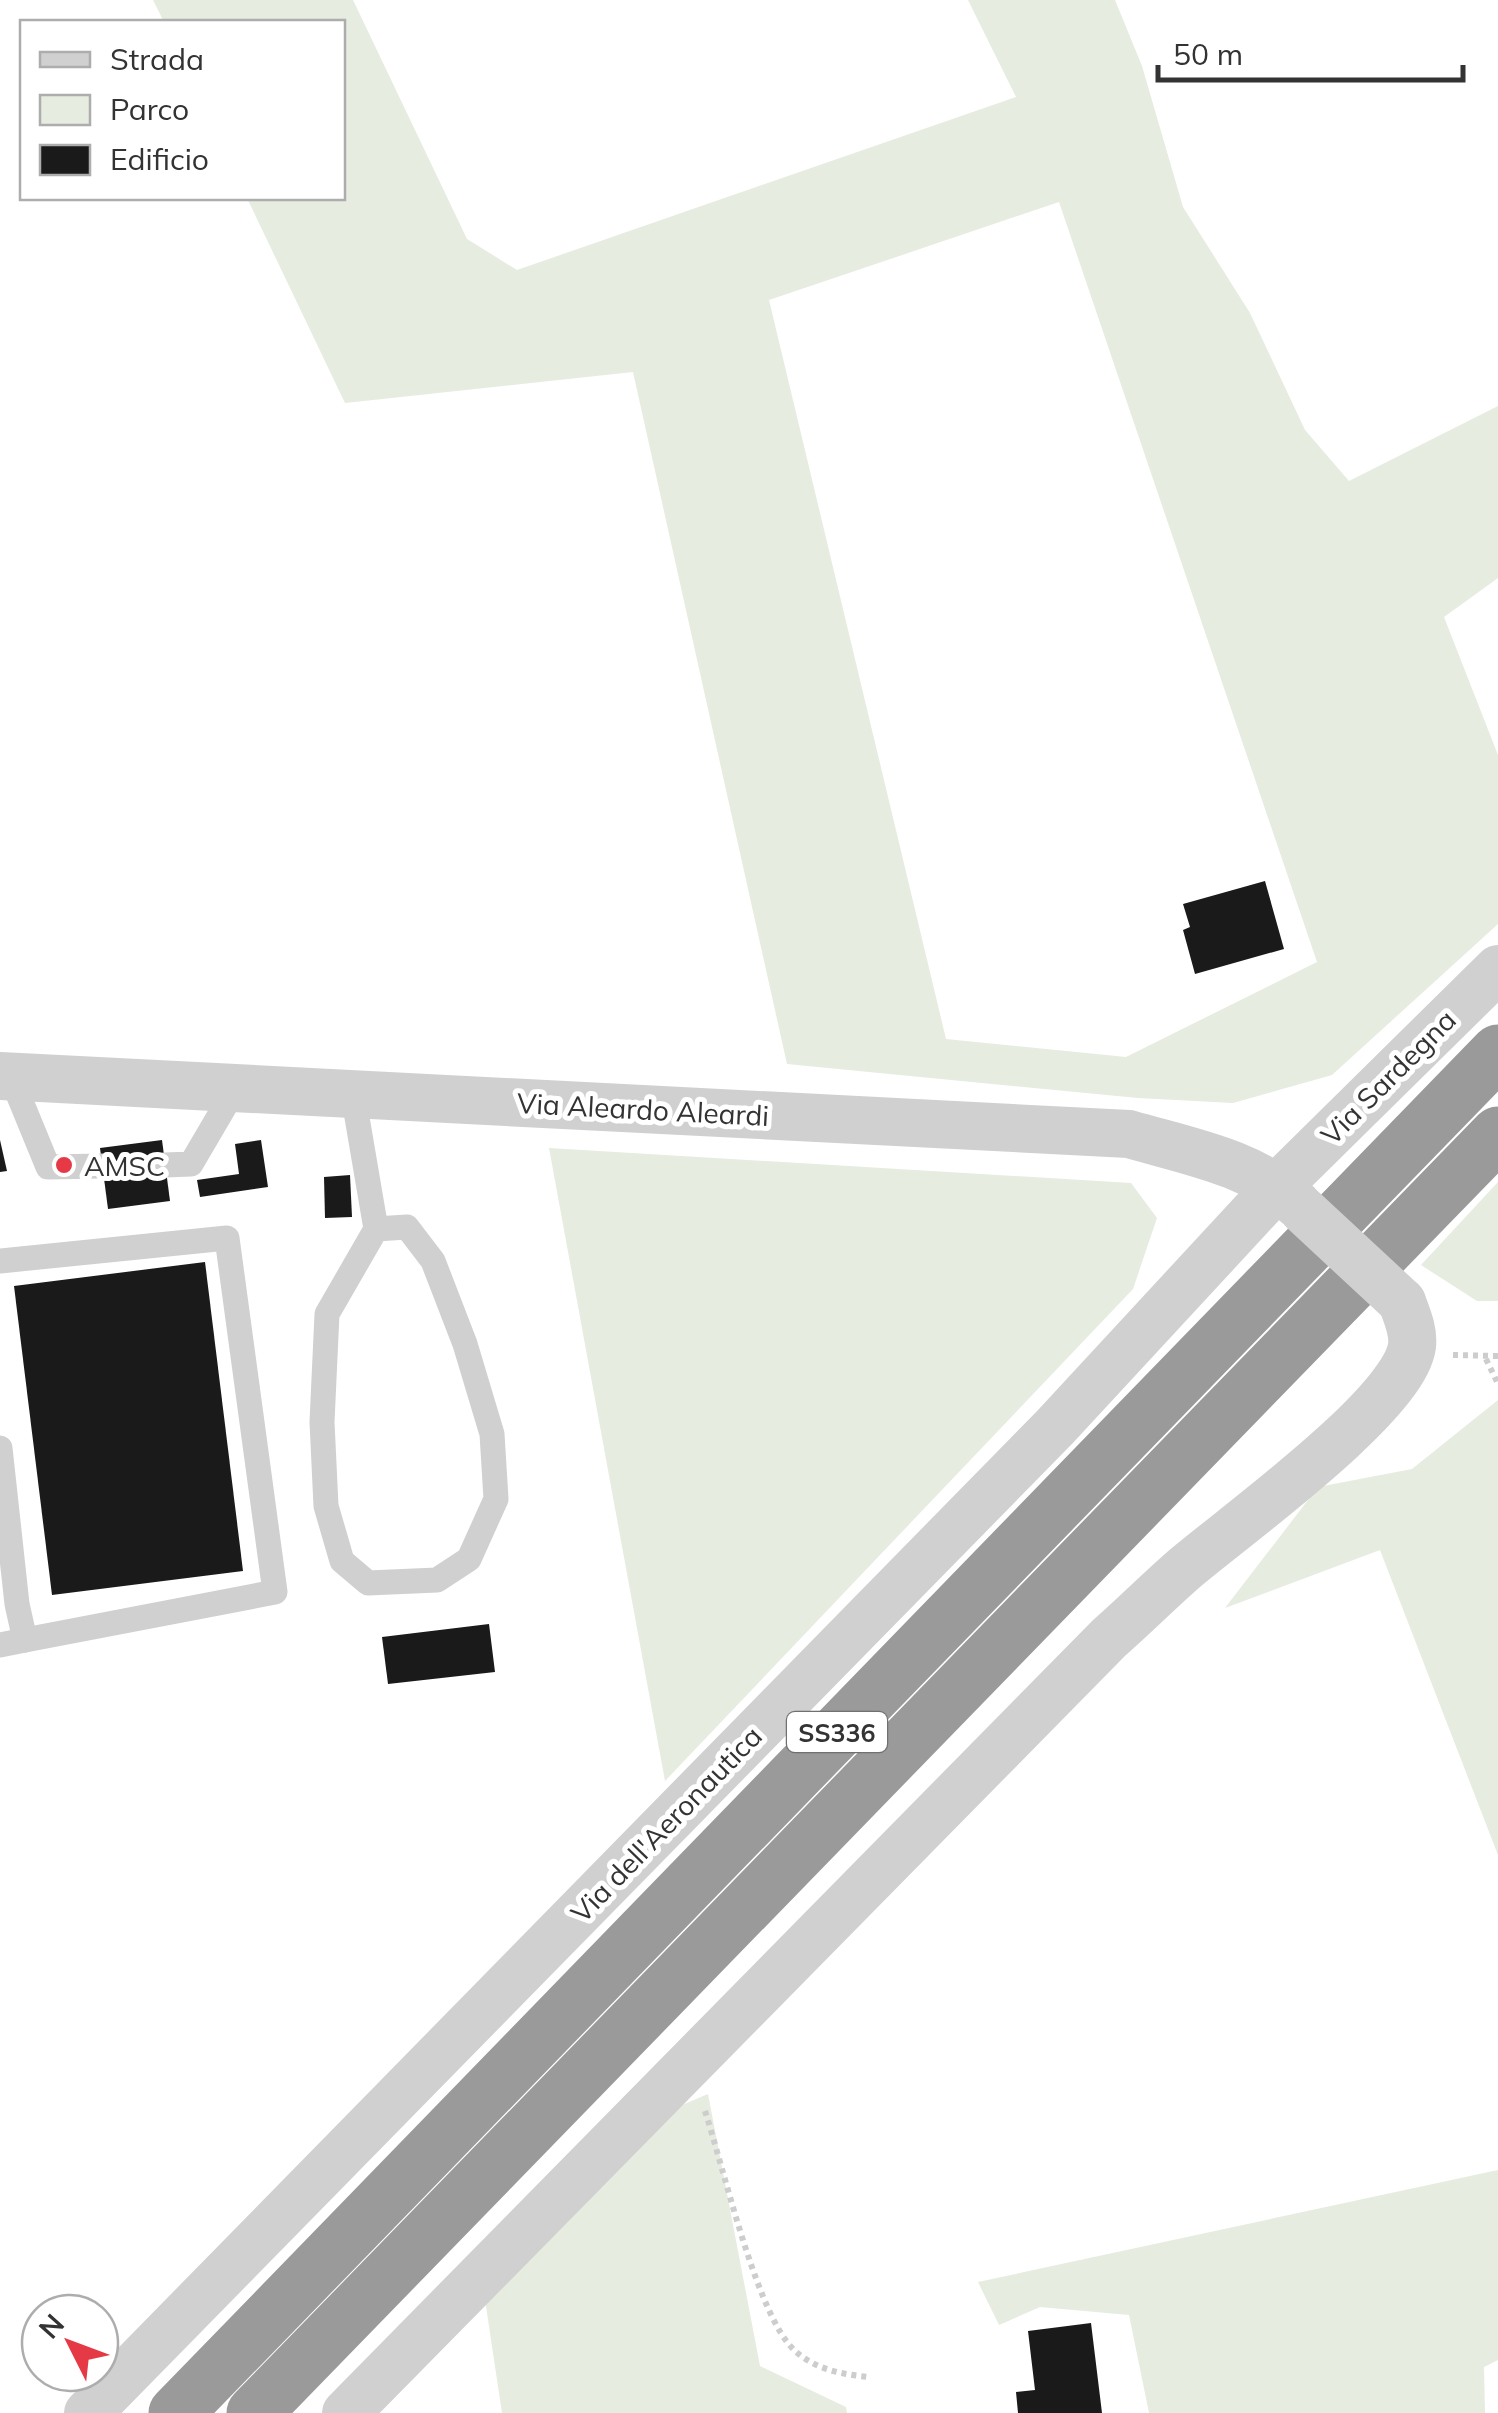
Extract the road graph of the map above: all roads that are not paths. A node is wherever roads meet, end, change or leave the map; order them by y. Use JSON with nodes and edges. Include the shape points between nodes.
{"nodes":[{"id":1,"x":1498,"y":969,"type":"edge"},
{"id":2,"x":1498,"y":1052,"type":"edge"},
{"id":3,"x":5,"y":1077,"type":"edge"},
{"id":4,"x":235,"y":1089,"type":"junction"},
{"id":5,"x":352,"y":1094,"type":"junction"},
{"id":6,"x":1498,"y":1134,"type":"edge"},
{"id":7,"x":165,"y":1165,"type":"dead end"},
{"id":8,"x":102,"y":1166,"type":"dead end"},
{"id":9,"x":1291,"y":1198,"type":"junction"},
{"id":10,"x":376,"y":1229,"type":"junction"},
{"id":11,"x":0,"y":1261,"type":"edge"},
{"id":12,"x":0,"y":1448,"type":"edge"},
{"id":13,"x":12,"y":1642,"type":"edge"},
{"id":14,"x":88,"y":2413,"type":"edge"},
{"id":15,"x":176,"y":2413,"type":"edge"},
{"id":16,"x":254,"y":2413,"type":"edge"},
{"id":17,"x":346,"y":2413,"type":"edge"}],
"edges":[{"from":1,"to":9,"type":"street","name":"Via Sardegna"},
{"from":2,"to":15,"type":"highway","number":"SS336"},
{"from":3,"to":4,"type":"street","name":"Via Aleardo Aleardi"},
{"from":3,"to":8,"type":"lane","via":[[48,1167]]},
{"from":4,"to":5,"type":"street","name":"Via Aleardo Aleardi"},
{"from":4,"to":7,"type":"lane","via":[[191,1164]]},
{"from":5,"to":9,"type":"street","name":"Via Aleardo Aleardi","via":[[1128,1134],[1222,1160]]},
{"from":5,"to":10,"type":"lane"},
{"from":6,"to":16,"type":"highway","number":"SS336"},
{"from":9,"to":14,"type":"street","name":"Via dell'Aeronautica","via":[[1042,1441]]},
{"from":9,"to":17,"type":"street","name":"Via Aleardo Aleardi","bridge":true,"via":[[1402,1302],[1412,1348],[1394,1386],[1110,1638]]},
{"from":10,"to":10,"type":"lane","via":[[327,1314],[326,1506],[342,1561],[368,1583],[438,1580],[469,1559],[496,1499],[492,1434],[433,1262],[407,1227]]},
{"from":11,"to":13,"type":"lane","via":[[227,1238],[276,1592]]},
{"from":12,"to":13,"type":"lane"}]}
